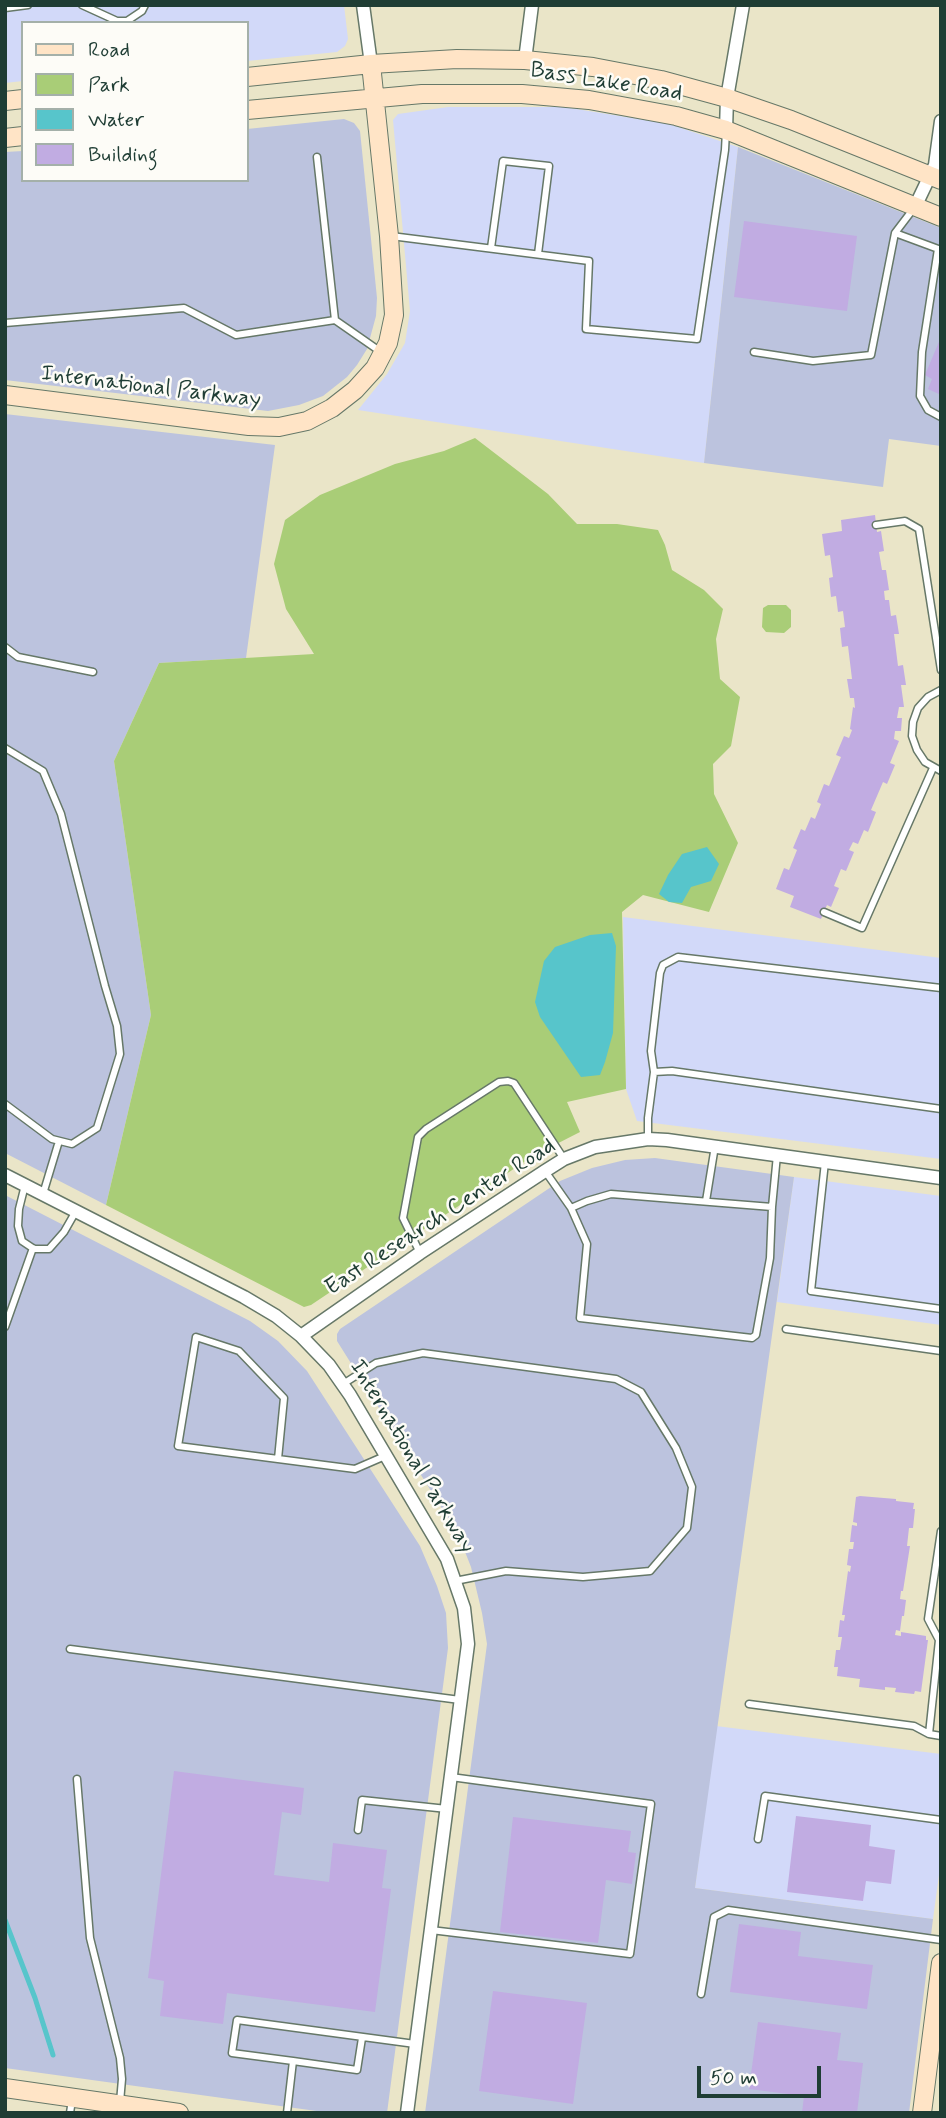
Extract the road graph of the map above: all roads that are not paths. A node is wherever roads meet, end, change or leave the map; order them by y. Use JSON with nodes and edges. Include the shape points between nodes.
{"nodes":[{"id":1,"x":28,"y":5,"type":"edge"},
{"id":2,"x":145,"y":5,"type":"edge"},
{"id":3,"x":363,"y":5,"type":"edge"},
{"id":4,"x":532,"y":5,"type":"edge"},
{"id":5,"x":743,"y":5,"type":"edge"},
{"id":6,"x":84,"y":6,"type":"edge"},
{"id":7,"x":5,"y":8,"type":"edge"},
{"id":8,"x":525,"y":60,"type":"junction"},
{"id":9,"x":371,"y":64,"type":"junction"},
{"id":10,"x":248,"y":77,"type":"edge"},
{"id":11,"x":374,"y":97,"type":"junction"},
{"id":12,"x":727,"y":98,"type":"junction"},
{"id":13,"x":248,"y":110,"type":"edge"},
{"id":14,"x":941,"y":121,"type":"edge"},
{"id":15,"x":726,"y":130,"type":"junction"},
{"id":16,"x":317,"y":158,"type":"dead end"},
{"id":17,"x":936,"y":178,"type":"edge"},
{"id":18,"x":915,"y":207,"type":"junction"},
{"id":19,"x":941,"y":217,"type":"edge"},
{"id":20,"x":895,"y":233,"type":"junction"},
{"id":21,"x":389,"y":236,"type":"junction"},
{"id":22,"x":491,"y":248,"type":"junction"},
{"id":23,"x":940,"y":249,"type":"edge"},
{"id":24,"x":538,"y":254,"type":"junction"},
{"id":25,"x":335,"y":320,"type":"junction"},
{"id":26,"x":5,"y":323,"type":"edge"},
{"id":27,"x":754,"y":352,"type":"dead end"},
{"id":28,"x":383,"y":353,"type":"junction"},
{"id":29,"x":5,"y":396,"type":"edge"},
{"id":30,"x":941,"y":417,"type":"edge"},
{"id":31,"x":876,"y":525,"type":"dead end"},
{"id":32,"x":5,"y":647,"type":"edge"},
{"id":33,"x":941,"y":670,"type":"edge"},
{"id":34,"x":93,"y":672,"type":"dead end"},
{"id":35,"x":941,"y":690,"type":"edge"},
{"id":36,"x":5,"y":748,"type":"edge"},
{"id":37,"x":933,"y":768,"type":"junction"},
{"id":38,"x":941,"y":771,"type":"edge"},
{"id":39,"x":824,"y":912,"type":"dead end"},
{"id":40,"x":941,"y":988,"type":"edge"},
{"id":41,"x":654,"y":1072,"type":"junction"},
{"id":42,"x":5,"y":1104,"type":"edge"},
{"id":43,"x":941,"y":1110,"type":"edge"},
{"id":44,"x":648,"y":1139,"type":"junction"},
{"id":45,"x":59,"y":1141,"type":"junction"},
{"id":46,"x":715,"y":1146,"type":"junction"},
{"id":47,"x":777,"y":1155,"type":"junction"},
{"id":48,"x":564,"y":1159,"type":"junction"},
{"id":49,"x":825,"y":1162,"type":"junction"},
{"id":50,"x":545,"y":1171,"type":"junction"},
{"id":51,"x":5,"y":1175,"type":"edge"},
{"id":52,"x":941,"y":1178,"type":"edge"},
{"id":53,"x":25,"y":1185,"type":"junction"},
{"id":54,"x":43,"y":1194,"type":"junction"},
{"id":55,"x":706,"y":1201,"type":"junction"},
{"id":56,"x":772,"y":1206,"type":"junction"},
{"id":57,"x":571,"y":1208,"type":"junction"},
{"id":58,"x":77,"y":1210,"type":"junction"},
{"id":59,"x":33,"y":1248,"type":"junction"},
{"id":60,"x":421,"y":1253,"type":"junction"},
{"id":61,"x":941,"y":1309,"type":"edge"},
{"id":62,"x":5,"y":1326,"type":"edge"},
{"id":63,"x":786,"y":1329,"type":"dead end"},
{"id":64,"x":301,"y":1336,"type":"junction"},
{"id":65,"x":941,"y":1351,"type":"edge"},
{"id":66,"x":342,"y":1384,"type":"junction"},
{"id":67,"x":385,"y":1456,"type":"junction"},
{"id":68,"x":278,"y":1459,"type":"junction"},
{"id":69,"x":941,"y":1531,"type":"edge"},
{"id":70,"x":455,"y":1581,"type":"junction"},
{"id":71,"x":70,"y":1649,"type":"dead end"},
{"id":72,"x":461,"y":1700,"type":"junction"},
{"id":73,"x":749,"y":1704,"type":"dead end"},
{"id":74,"x":929,"y":1734,"type":"junction"},
{"id":75,"x":941,"y":1736,"type":"edge"},
{"id":76,"x":452,"y":1777,"type":"junction"},
{"id":77,"x":77,"y":1779,"type":"dead end"},
{"id":78,"x":447,"y":1809,"type":"junction"},
{"id":79,"x":941,"y":1820,"type":"edge"},
{"id":80,"x":358,"y":1830,"type":"dead end"},
{"id":81,"x":758,"y":1839,"type":"dead end"},
{"id":82,"x":430,"y":1930,"type":"junction"},
{"id":83,"x":941,"y":1940,"type":"edge"},
{"id":84,"x":941,"y":1963,"type":"edge"},
{"id":85,"x":701,"y":1994,"type":"dead end"},
{"id":86,"x":362,"y":2038,"type":"junction"},
{"id":87,"x":415,"y":2044,"type":"junction"},
{"id":88,"x":293,"y":2061,"type":"junction"},
{"id":89,"x":5,"y":2088,"type":"edge"},
{"id":90,"x":119,"y":2104,"type":"junction"},
{"id":91,"x":71,"y":2105,"type":"edge"},
{"id":92,"x":179,"y":2113,"type":"edge"},
{"id":93,"x":287,"y":2113,"type":"edge"},
{"id":94,"x":407,"y":2113,"type":"edge"},
{"id":95,"x":922,"y":2113,"type":"edge"}],
"edges":[{"from":1,"to":7,"type":"lane"},
{"from":2,"to":6,"type":"lane","via":[[127,21]]},
{"from":3,"to":9,"type":"street"},
{"from":4,"to":8,"type":"street"},
{"from":5,"to":12,"type":"street"},
{"from":8,"to":9,"type":"main road","name":"Bass Lake Road"},
{"from":8,"to":12,"type":"main road","name":"Bass Lake Road","via":[[593,67]]},
{"from":9,"to":10,"type":"main road","name":"Bass Lake Road"},
{"from":9,"to":11,"type":"main road","name":"International Parkway"},
{"from":11,"to":13,"type":"main road","name":"Bass Lake Road"},
{"from":11,"to":15,"type":"main road","name":"Bass Lake Road","via":[[472,93],[564,97],[676,116]]},
{"from":11,"to":21,"type":"main road","name":"International Parkway"},
{"from":12,"to":15,"type":"street"},
{"from":12,"to":17,"type":"main road","name":"Bass Lake Road"},
{"from":14,"to":17,"type":"street"},
{"from":15,"to":18,"type":"main road","name":"Bass Lake Road"},
{"from":15,"to":24,"type":"lane","via":[[697,339],[586,329],[589,261]]},
{"from":16,"to":25,"type":"lane"},
{"from":17,"to":18,"type":"street"},
{"from":18,"to":19,"type":"main road","name":"Bass Lake Road"},
{"from":18,"to":20,"type":"lane"},
{"from":20,"to":23,"type":"lane"},
{"from":20,"to":27,"type":"lane","via":[[871,355],[813,361]]},
{"from":21,"to":22,"type":"lane"},
{"from":21,"to":28,"type":"main road","name":"International Parkway","via":[[394,315]]},
{"from":22,"to":24,"type":"lane"},
{"from":22,"to":24,"type":"lane","via":[[503,161],[549,166]]},
{"from":23,"to":30,"type":"lane","via":[[922,352],[920,396],[928,410]]},
{"from":25,"to":26,"type":"lane","via":[[236,335],[184,309]]},
{"from":25,"to":28,"type":"lane"},
{"from":28,"to":29,"type":"main road","name":"International Parkway","via":[[355,390],[332,408],[307,421],[279,426]]},
{"from":31,"to":33,"type":"lane","via":[[905,521],[919,529]]},
{"from":32,"to":34,"type":"lane","via":[[18,657]]},
{"from":35,"to":37,"type":"lane","via":[[918,708],[913,722],[917,750]]},
{"from":36,"to":45,"type":"lane","via":[[43,771],[61,814],[117,1026],[120,1054],[97,1128],[72,1144]]},
{"from":37,"to":38,"type":"lane"},
{"from":37,"to":39,"type":"lane","via":[[862,928]]},
{"from":40,"to":41,"type":"lane","via":[[678,957],[663,965],[660,973],[651,1051]]},
{"from":41,"to":43,"type":"lane"},
{"from":41,"to":44,"type":"lane"},
{"from":42,"to":45,"type":"lane"},
{"from":44,"to":46,"type":"street","name":"East Research Center Road"},
{"from":44,"to":48,"type":"street","name":"East Research Center Road","via":[[595,1147]]},
{"from":45,"to":54,"type":"lane"},
{"from":46,"to":47,"type":"street","name":"East Research Center Road"},
{"from":46,"to":55,"type":"lane"},
{"from":47,"to":49,"type":"street","name":"East Research Center Road"},
{"from":47,"to":56,"type":"lane"},
{"from":48,"to":50,"type":"street","name":"East Research Center Road"},
{"from":48,"to":60,"type":"lane","via":[[514,1083],[508,1081],[499,1082],[426,1129],[418,1137],[403,1218]]},
{"from":49,"to":52,"type":"street","name":"East Research Center Road"},
{"from":49,"to":61,"type":"lane","via":[[811,1291]]},
{"from":50,"to":57,"type":"lane"},
{"from":50,"to":60,"type":"street","name":"East Research Center Road"},
{"from":51,"to":53,"type":"street","name":"International Parkway"},
{"from":53,"to":54,"type":"street","name":"International Parkway"},
{"from":53,"to":59,"type":"lane","via":[[18,1226],[22,1241]]},
{"from":54,"to":58,"type":"street","name":"International Parkway"},
{"from":55,"to":56,"type":"lane"},
{"from":55,"to":57,"type":"lane","via":[[611,1194]]},
{"from":56,"to":57,"type":"lane","via":[[770,1258],[752,1338],[580,1318],[587,1244]]},
{"from":58,"to":59,"type":"lane","via":[[49,1249]]},
{"from":58,"to":64,"type":"street","name":"International Parkway","via":[[244,1297]]},
{"from":59,"to":62,"type":"lane"},
{"from":60,"to":64,"type":"street","name":"East Research Center Road"},
{"from":63,"to":65,"type":"lane"},
{"from":64,"to":66,"type":"street","name":"International Parkway"},
{"from":66,"to":67,"type":"street","name":"International Parkway"},
{"from":66,"to":70,"type":"lane","via":[[376,1363],[423,1353],[616,1379],[641,1392],[676,1448],[692,1487],[687,1528],[650,1571],[583,1577],[506,1572]]},
{"from":67,"to":68,"type":"lane","via":[[355,1469]]},
{"from":67,"to":70,"type":"street","name":"International Parkway","via":[[447,1559]]},
{"from":68,"to":68,"type":"lane","via":[[178,1446],[196,1337],[239,1351],[284,1398]]},
{"from":69,"to":74,"type":"lane","via":[[928,1619],[939,1640]]},
{"from":70,"to":72,"type":"street","name":"International Parkway","via":[[468,1644]]},
{"from":71,"to":72,"type":"lane"},
{"from":72,"to":76,"type":"street","name":"International Parkway"},
{"from":73,"to":74,"type":"lane","via":[[914,1726]]},
{"from":74,"to":75,"type":"lane"},
{"from":76,"to":78,"type":"street","name":"International Parkway"},
{"from":76,"to":82,"type":"lane","via":[[651,1804],[631,1954]]},
{"from":77,"to":90,"type":"lane","via":[[90,1938],[120,2058]]},
{"from":78,"to":80,"type":"lane","via":[[362,1800]]},
{"from":78,"to":82,"type":"street","name":"International Parkway"},
{"from":79,"to":81,"type":"lane","via":[[765,1796]]},
{"from":82,"to":87,"type":"street","name":"International Parkway"},
{"from":83,"to":85,"type":"lane","via":[[728,1910],[714,1917]]},
{"from":84,"to":95,"type":"main road"},
{"from":86,"to":87,"type":"lane"},
{"from":86,"to":88,"type":"lane","via":[[357,2070]]},
{"from":86,"to":88,"type":"lane","via":[[237,2020],[232,2053]]},
{"from":87,"to":94,"type":"street","name":"International Parkway"},
{"from":88,"to":93,"type":"lane"},
{"from":89,"to":91,"type":"main road"},
{"from":90,"to":91,"type":"main road"},
{"from":90,"to":92,"type":"main road"}]}
